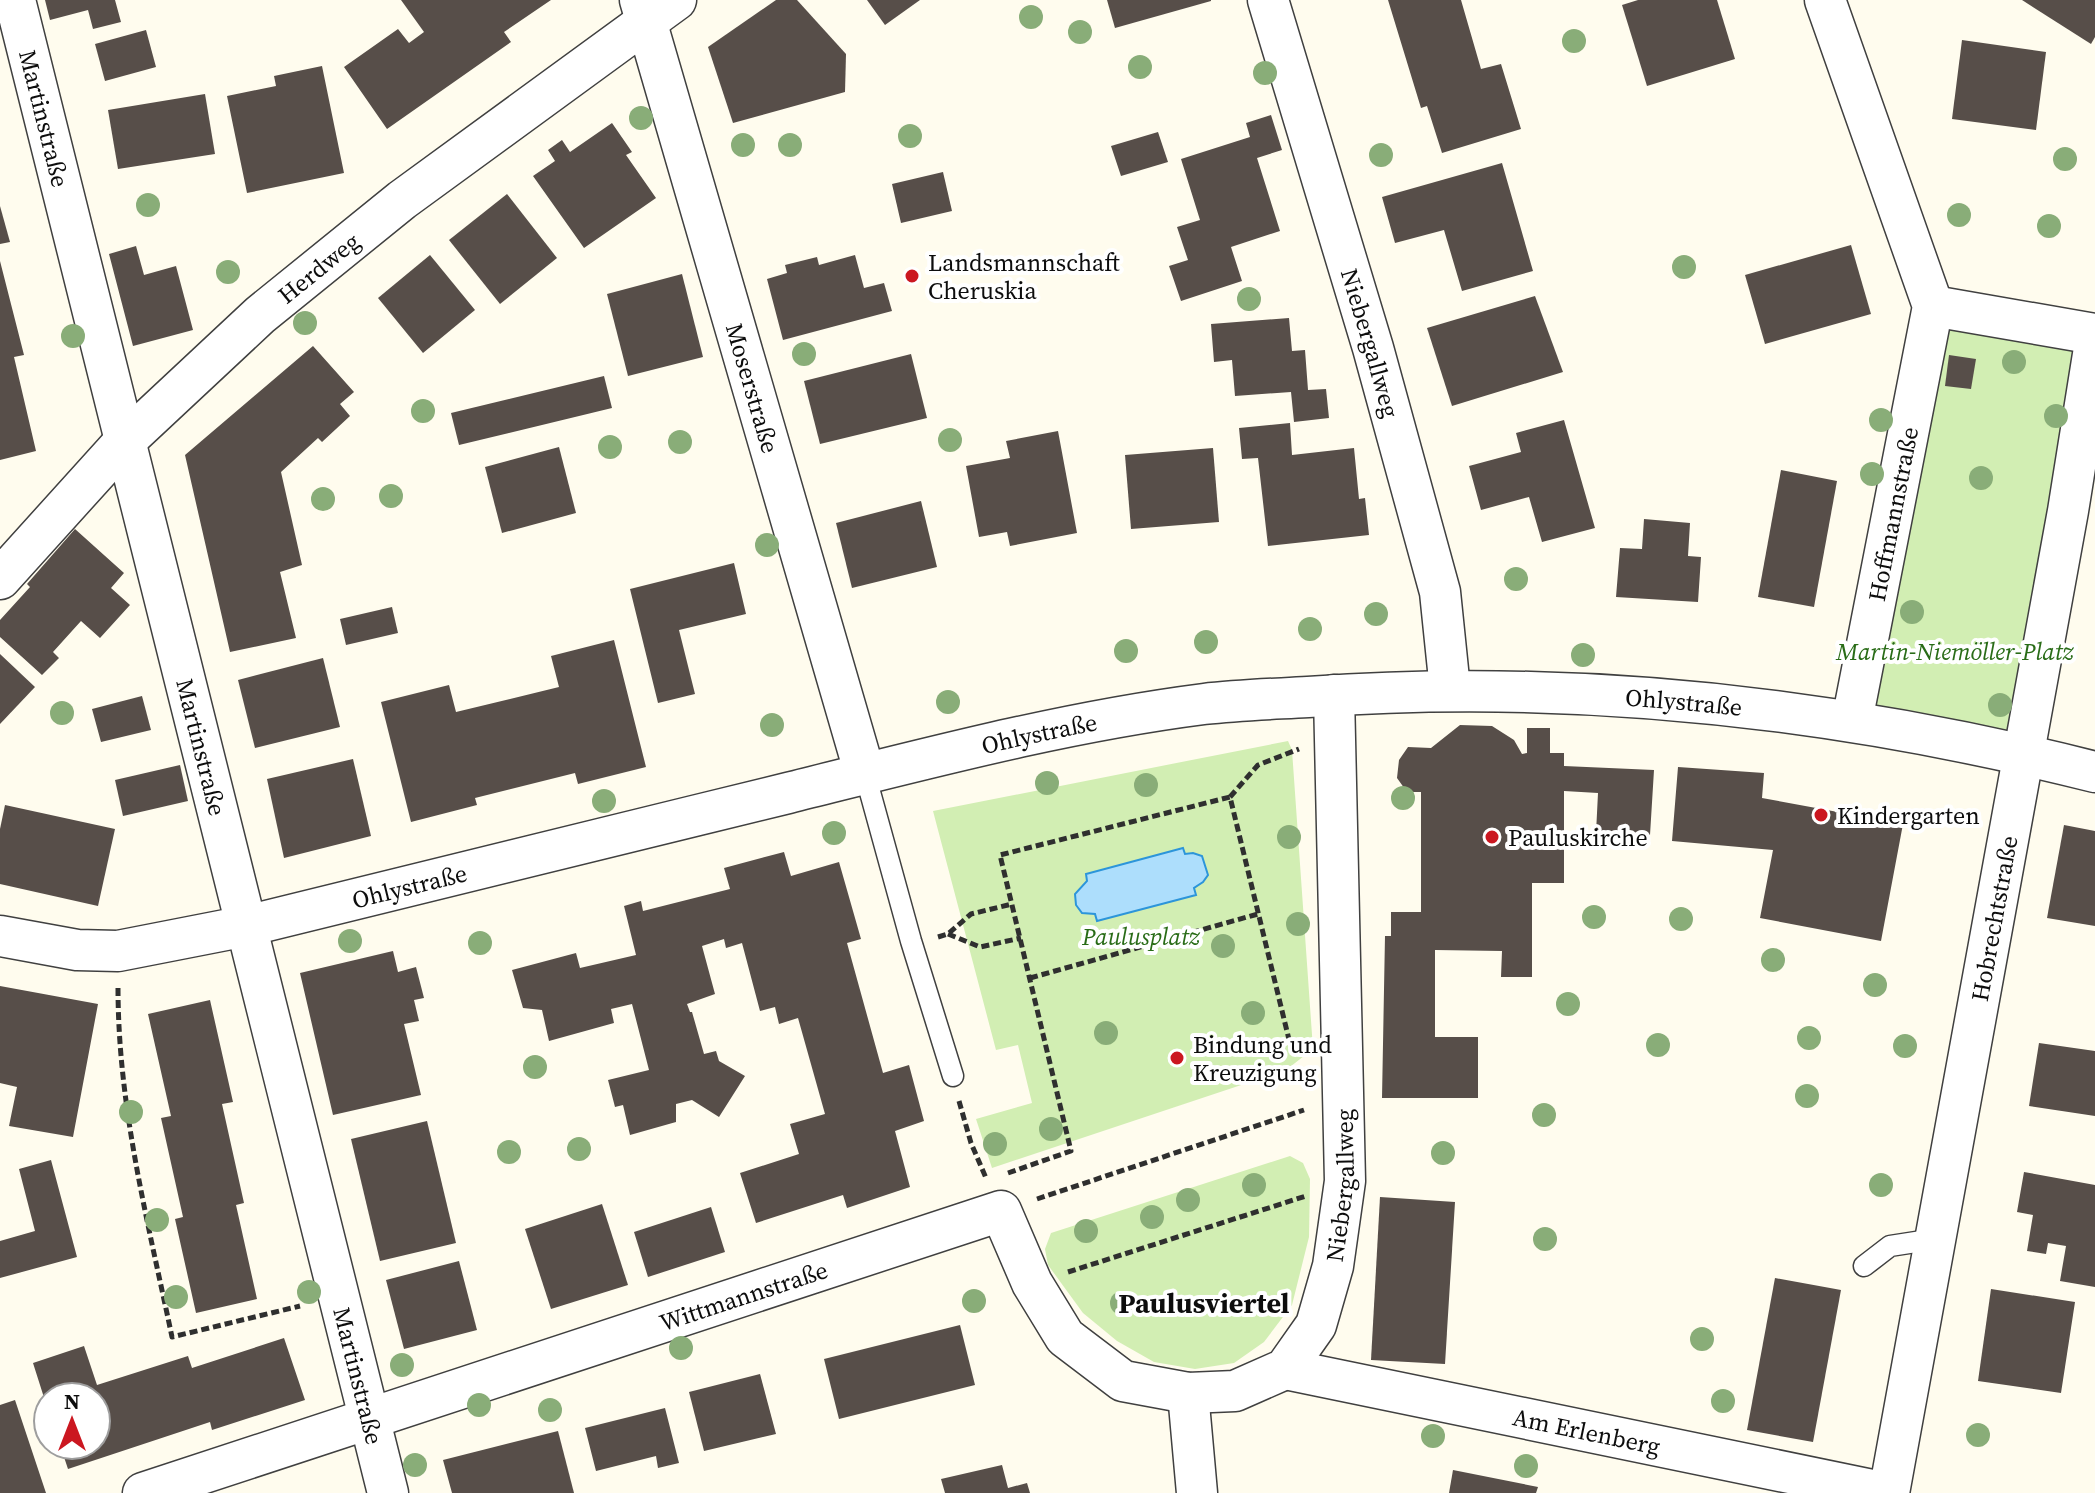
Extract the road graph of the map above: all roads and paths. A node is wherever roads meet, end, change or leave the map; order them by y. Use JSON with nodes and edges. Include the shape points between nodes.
{"nodes":[{"id":1,"x":15,"y":0,"type":"edge"},
{"id":2,"x":1268,"y":0,"type":"edge"},
{"id":3,"x":1825,"y":0,"type":"edge"},
{"id":4,"x":655,"y":7,"type":"edge"},
{"id":5,"x":1933,"y":306,"type":"junction"},
{"id":6,"x":2095,"y":334,"type":"edge"},
{"id":7,"x":2095,"y":342,"type":"edge"},
{"id":8,"x":123,"y":443,"type":"junction"},
{"id":9,"x":0,"y":579,"type":"edge"},
{"id":10,"x":1450,"y":689,"type":"junction"},
{"id":11,"x":1334,"y":695,"type":"junction"},
{"id":12,"x":1852,"y":721,"type":"junction"},
{"id":13,"x":1292,"y":750,"type":"dead end"},
{"id":14,"x":2023,"y":754,"type":"junction"},
{"id":15,"x":2095,"y":772,"type":"edge"},
{"id":16,"x":865,"y":774,"type":"junction"},
{"id":17,"x":1230,"y":797,"type":"junction"},
{"id":18,"x":1012,"y":904,"type":"junction"},
{"id":19,"x":1258,"y":914,"type":"junction"},
{"id":20,"x":246,"y":926,"type":"junction"},
{"id":21,"x":948,"y":934,"type":"junction"},
{"id":22,"x":0,"y":936,"type":"edge"},
{"id":23,"x":1021,"y":938,"type":"junction"},
{"id":24,"x":912,"y":945,"type":"junction"},
{"id":25,"x":118,"y":951,"type":"junction"},
{"id":26,"x":1030,"y":978,"type":"junction"},
{"id":27,"x":1293,"y":1056,"type":"dead end"},
{"id":28,"x":953,"y":1076,"type":"joint"},
{"id":29,"x":1344,"y":1096,"type":"junction"},
{"id":30,"x":971,"y":1143,"type":"dead end"},
{"id":31,"x":1001,"y":1193,"type":"junction"},
{"id":32,"x":1311,"y":1194,"type":"dead end"},
{"id":33,"x":1935,"y":1239,"type":"junction"},
{"id":34,"x":1864,"y":1266,"type":"dead end"},
{"id":35,"x":1032,"y":1283,"type":"junction"},
{"id":36,"x":339,"y":1296,"type":"junction"},
{"id":37,"x":1285,"y":1369,"type":"junction"},
{"id":38,"x":1188,"y":1393,"type":"junction"},
{"id":39,"x":370,"y":1420,"type":"junction"},
{"id":40,"x":143,"y":1493,"type":"edge"},
{"id":41,"x":388,"y":1493,"type":"edge"},
{"id":42,"x":1197,"y":1493,"type":"edge"},
{"id":43,"x":1888,"y":1493,"type":"edge"}],
"edges":[{"from":1,"to":8,"type":"street","name":"Martinstraße"},
{"from":2,"to":10,"type":"street","name":"Niebergallweg","via":[[1440,592]]},
{"from":3,"to":5,"type":"street"},
{"from":4,"to":8,"type":"street","name":"Herdweg","via":[[284,295]]},
{"from":4,"to":16,"type":"street","name":"Moserstraße"},
{"from":5,"to":6,"type":"street"},
{"from":5,"to":12,"type":"street","name":"Hoffmannstraße"},
{"from":7,"to":14,"type":"street","name":"Hobrechtstraße"},
{"from":8,"to":9,"type":"street","name":"Herdweg"},
{"from":8,"to":20,"type":"street","name":"Martinstraße"},
{"from":10,"to":11,"type":"street","name":"Ohlystraße"},
{"from":10,"to":12,"type":"street","name":"Ohlystraße","via":[[1715,702]]},
{"from":11,"to":16,"type":"street","name":"Ohlystraße","via":[[1205,704],[1035,734]]},
{"from":11,"to":29,"type":"street","name":"Niebergallweg"},
{"from":12,"to":14,"type":"street","name":"Ohlystraße"},
{"from":13,"to":17,"type":"path","via":[[1258,765]]},
{"from":14,"to":15,"type":"street","name":"Ohlystraße"},
{"from":14,"to":33,"type":"street","name":"Hobrechtstraße"},
{"from":16,"to":20,"type":"street","name":"Ohlystraße"},
{"from":16,"to":24,"type":"lane"},
{"from":17,"to":18,"type":"path","via":[[1000,855]]},
{"from":17,"to":19,"type":"path"},
{"from":18,"to":21,"type":"path","via":[[971,914]]},
{"from":18,"to":23,"type":"path"},
{"from":19,"to":26,"type":"path"},
{"from":19,"to":27,"type":"path"},
{"from":20,"to":25,"type":"street","name":"Ohlystraße"},
{"from":20,"to":36,"type":"street","name":"Martinstraße"},
{"from":21,"to":23,"type":"path","via":[[980,947]]},
{"from":21,"to":24,"type":"path"},
{"from":22,"to":25,"type":"street","name":"Ohlystraße","via":[[77,950]]},
{"from":23,"to":26,"type":"path"},
{"from":24,"to":28,"type":"lane"},
{"from":25,"to":36,"type":"path","via":[[118,1021],[129,1131],[172,1337]]},
{"from":26,"to":31,"type":"path","via":[[1071,1151]]},
{"from":28,"to":30,"type":"path"},
{"from":29,"to":31,"type":"path"},
{"from":29,"to":37,"type":"street","name":"Niebergallweg","via":[[1345,1181],[1333,1266],[1316,1325]]},
{"from":31,"to":35,"type":"street"},
{"from":31,"to":39,"type":"street","name":"Wittmannstraße"},
{"from":32,"to":35,"type":"path"},
{"from":33,"to":34,"type":"lane","via":[[1890,1246]]},
{"from":33,"to":43,"type":"street","name":"Hobrechtstraße"},
{"from":35,"to":38,"type":"street","via":[[1065,1337],[1123,1381]]},
{"from":36,"to":39,"type":"street","name":"Martinstraße"},
{"from":37,"to":38,"type":"street","via":[[1235,1391]]},
{"from":37,"to":43,"type":"street","name":"Am Erlenberg"},
{"from":38,"to":42,"type":"street"},
{"from":39,"to":40,"type":"street","name":"Wittmannstraße"},
{"from":39,"to":41,"type":"street","name":"Martinstraße"}]}
